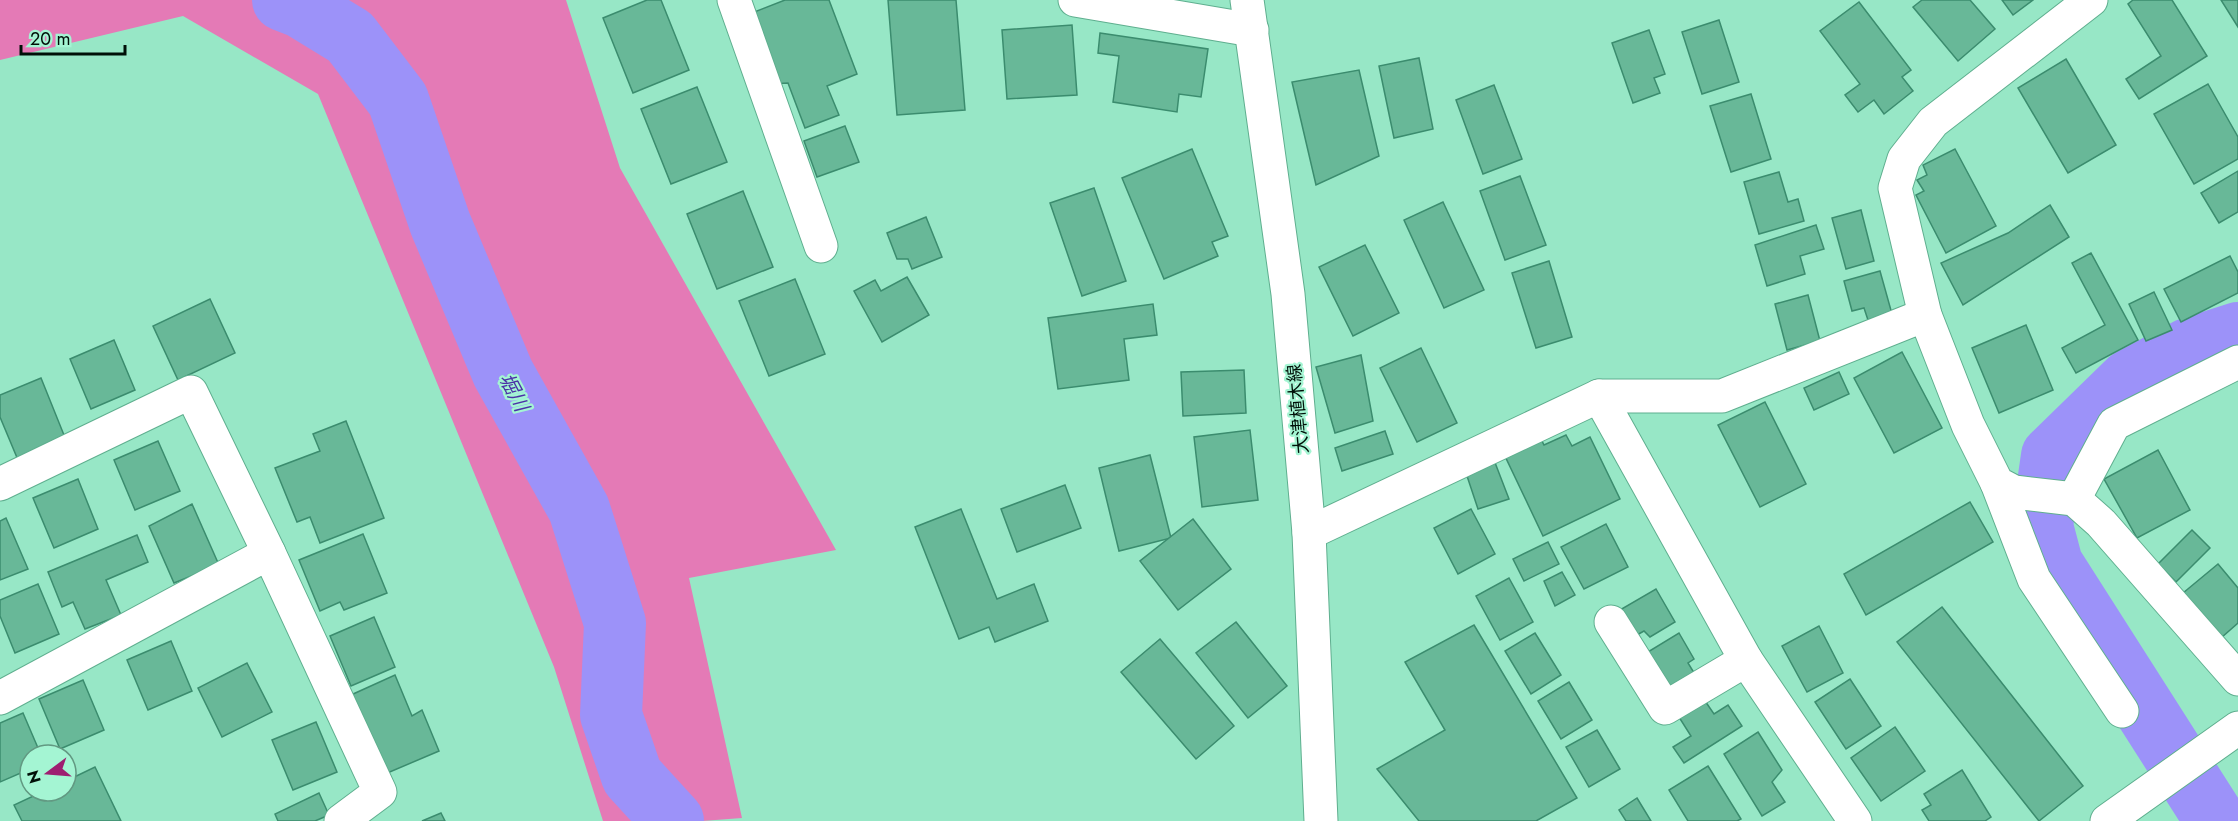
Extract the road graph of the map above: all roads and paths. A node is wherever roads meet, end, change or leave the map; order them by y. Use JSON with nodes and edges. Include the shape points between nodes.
{"nodes":[{"id":1,"x":734,"y":0,"type":"edge"},
{"id":2,"x":1075,"y":0,"type":"edge"},
{"id":3,"x":2091,"y":0,"type":"edge"},
{"id":4,"x":1250,"y":15,"type":"edge"},
{"id":5,"x":821,"y":246,"type":"dead end"},
{"id":6,"x":1925,"y":315,"type":"junction"},
{"id":7,"x":2238,"y":362,"type":"edge"},
{"id":8,"x":1599,"y":396,"type":"junction"},
{"id":9,"x":1997,"y":483,"type":"junction"},
{"id":10,"x":0,"y":484,"type":"edge"},
{"id":11,"x":2074,"y":499,"type":"junction"},
{"id":12,"x":1310,"y":533,"type":"junction"},
{"id":13,"x":269,"y":553,"type":"junction"},
{"id":14,"x":1611,"y":622,"type":"dead end"},
{"id":15,"x":1746,"y":660,"type":"junction"},
{"id":16,"x":2238,"y":679,"type":"edge"},
{"id":17,"x":0,"y":698,"type":"edge"},
{"id":18,"x":2122,"y":711,"type":"dead end"},
{"id":19,"x":2238,"y":728,"type":"edge"},
{"id":20,"x":341,"y":821,"type":"edge"},
{"id":21,"x":1322,"y":821,"type":"edge"},
{"id":22,"x":1855,"y":821,"type":"edge"},
{"id":23,"x":2107,"y":821,"type":"edge"}],
"edges":[{"from":1,"to":5,"type":"street"},
{"from":2,"to":4,"type":"street"},
{"from":3,"to":6,"type":"street","via":[[1933,122],[1904,159],[1895,188]]},
{"from":4,"to":12,"type":"street","name":"大津植木線","via":[[1288,294]]},
{"from":6,"to":8,"type":"street","via":[[1722,396]]},
{"from":6,"to":9,"type":"street","via":[[1968,425]]},
{"from":7,"to":11,"type":"street","via":[[2114,424]]},
{"from":8,"to":12,"type":"street"},
{"from":8,"to":15,"type":"street"},
{"from":9,"to":11,"type":"street","via":[[2014,492]]},
{"from":9,"to":18,"type":"street","via":[[2034,579]]},
{"from":10,"to":13,"type":"street","via":[[191,393]]},
{"from":11,"to":16,"type":"street","via":[[2101,523]]},
{"from":12,"to":21,"type":"street","name":"大津植木線"},
{"from":13,"to":17,"type":"street"},
{"from":13,"to":20,"type":"street","via":[[380,792]]},
{"from":14,"to":15,"type":"street","via":[[1665,708]]},
{"from":15,"to":22,"type":"street"},
{"from":19,"to":23,"type":"street"}]}
